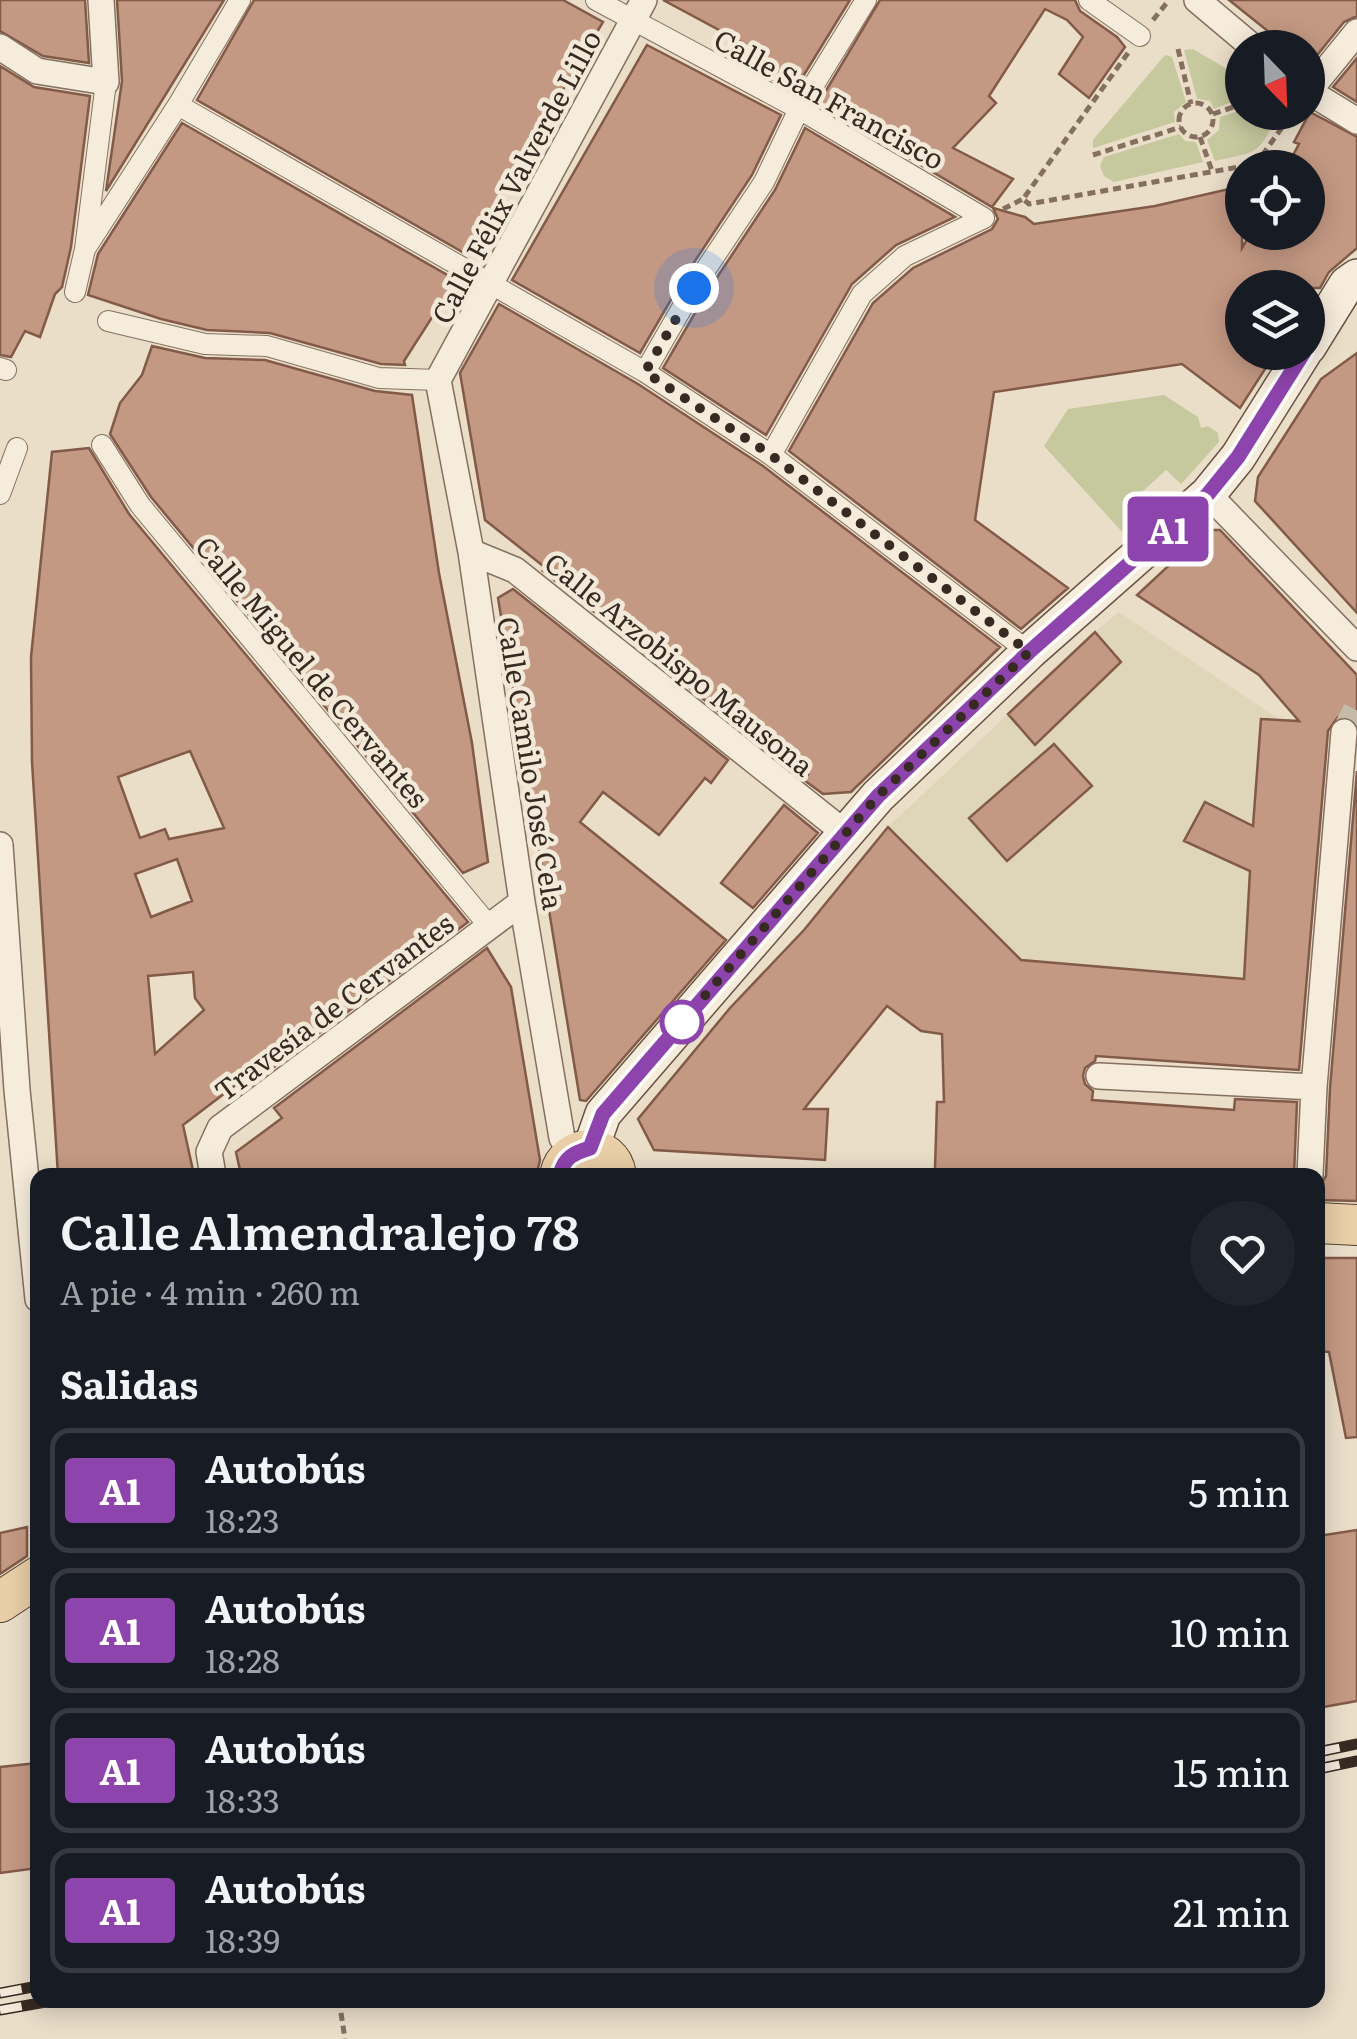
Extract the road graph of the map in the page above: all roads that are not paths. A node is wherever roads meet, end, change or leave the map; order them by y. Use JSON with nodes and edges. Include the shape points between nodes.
{"nodes":[{"id":1,"x":101,"y":0,"type":"edge"},
{"id":2,"x":240,"y":0,"type":"edge"},
{"id":3,"x":596,"y":0,"type":"edge"},
{"id":4,"x":866,"y":0,"type":"edge"},
{"id":5,"x":1089,"y":0,"type":"edge"},
{"id":6,"x":1196,"y":0,"type":"edge"},
{"id":7,"x":639,"y":10,"type":"edge"},
{"id":8,"x":1232,"y":30,"type":"edge"},
{"id":9,"x":1357,"y":32,"type":"edge"},
{"id":10,"x":1140,"y":36,"type":"road end"},
{"id":11,"x":0,"y":47,"type":"edge"},
{"id":12,"x":1325,"y":71,"type":"edge"},
{"id":13,"x":106,"y":82,"type":"junction"},
{"id":14,"x":1325,"y":101,"type":"edge"},
{"id":15,"x":178,"y":105,"type":"junction"},
{"id":16,"x":799,"y":109,"type":"junction"},
{"id":17,"x":1357,"y":120,"type":"edge"},
{"id":18,"x":85,"y":249,"type":"junction"},
{"id":19,"x":1357,"y":277,"type":"edge"},
{"id":20,"x":494,"y":283,"type":"junction"},
{"id":21,"x":75,"y":292,"type":"dead end"},
{"id":22,"x":1325,"y":319,"type":"edge"},
{"id":23,"x":108,"y":321,"type":"dead end"},
{"id":24,"x":1293,"y":370,"type":"edge"},
{"id":25,"x":645,"y":372,"type":"junction"},
{"id":26,"x":438,"y":380,"type":"junction"},
{"id":27,"x":102,"y":445,"type":"dead end"},
{"id":28,"x":17,"y":448,"type":"dead end"},
{"id":29,"x":771,"y":455,"type":"junction"},
{"id":30,"x":0,"y":494,"type":"edge"},
{"id":31,"x":1208,"y":494,"type":"junction"},
{"id":32,"x":471,"y":552,"type":"junction"},
{"id":33,"x":1357,"y":648,"type":"edge"},
{"id":34,"x":1029,"y":652,"type":"junction"},
{"id":35,"x":1344,"y":732,"type":"tunnel mouth"},
{"id":36,"x":845,"y":833,"type":"junction"},
{"id":37,"x":0,"y":845,"type":"edge"},
{"id":38,"x":522,"y":902,"type":"junction"},
{"id":39,"x":490,"y":926,"type":"junction"},
{"id":40,"x":1099,"y":1076,"type":"dead end"},
{"id":41,"x":1314,"y":1088,"type":"junction"},
{"id":42,"x":8,"y":1090,"type":"edge"},
{"id":43,"x":585,"y":1163,"type":"edge"},
{"id":44,"x":211,"y":1168,"type":"edge"},
{"id":45,"x":1310,"y":1168,"type":"edge"},
{"id":46,"x":1325,"y":1223,"type":"edge"},
{"id":47,"x":1357,"y":1225,"type":"edge"},
{"id":48,"x":30,"y":1243,"type":"edge"},
{"id":49,"x":30,"y":1581,"type":"edge"},
{"id":50,"x":0,"y":1602,"type":"edge"}],
"edges":[{"from":1,"to":13,"type":"street"},
{"from":2,"to":15,"type":"street"},
{"from":3,"to":7,"type":"street","name":"Calle San Francisco"},
{"from":4,"to":16,"type":"street"},
{"from":5,"to":10,"type":"street"},
{"from":6,"to":8,"type":"street"},
{"from":7,"to":16,"type":"street","name":"Calle San Francisco"},
{"from":7,"to":20,"type":"street","name":"Calle Félix Valverde Lillo"},
{"from":9,"to":12,"type":"street"},
{"from":11,"to":13,"type":"street","via":[[37,70]]},
{"from":13,"to":18,"type":"street"},
{"from":14,"to":17,"type":"street"},
{"from":15,"to":18,"type":"street"},
{"from":15,"to":20,"type":"street"},
{"from":16,"to":25,"type":"street","via":[[764,182]]},
{"from":16,"to":29,"type":"street","name":"Calle San Francisco","via":[[984,218],[904,256],[862,294]]},
{"from":18,"to":21,"type":"street"},
{"from":19,"to":22,"type":"main road"},
{"from":20,"to":25,"type":"street"},
{"from":20,"to":26,"type":"street","name":"Calle Félix Valverde Lillo"},
{"from":23,"to":26,"type":"street","via":[[205,344],[267,346],[379,378]]},
{"from":24,"to":31,"type":"main road"},
{"from":25,"to":29,"type":"street"},
{"from":26,"to":32,"type":"street","name":"Calle Camilo José Cela"},
{"from":27,"to":39,"type":"street","name":"Calle Miguel de Cervantes","via":[[140,505]]},
{"from":28,"to":30,"type":"street"},
{"from":29,"to":34,"type":"street"},
{"from":31,"to":33,"type":"street"},
{"from":31,"to":34,"type":"main road"},
{"from":32,"to":36,"type":"street","name":"Calle Arzobispo Mausona","via":[[515,570]]},
{"from":32,"to":38,"type":"street","name":"Calle Camilo José Cela"},
{"from":34,"to":36,"type":"main road"},
{"from":35,"to":41,"type":"street"},
{"from":36,"to":43,"type":"main road","via":[[603,1114]]},
{"from":37,"to":42,"type":"street"},
{"from":38,"to":39,"type":"street","name":"Travesía de Cervantes"},
{"from":38,"to":43,"type":"street","name":"Calle Camilo José Cela","via":[[562,1138]]},
{"from":39,"to":44,"type":"street","name":"Travesía de Cervantes","via":[[220,1128],[208,1152]]},
{"from":40,"to":41,"type":"street"},
{"from":41,"to":45,"type":"street"},
{"from":42,"to":48,"type":"street"},
{"from":46,"to":47,"type":"main road"},
{"from":49,"to":50,"type":"main road"}]}
